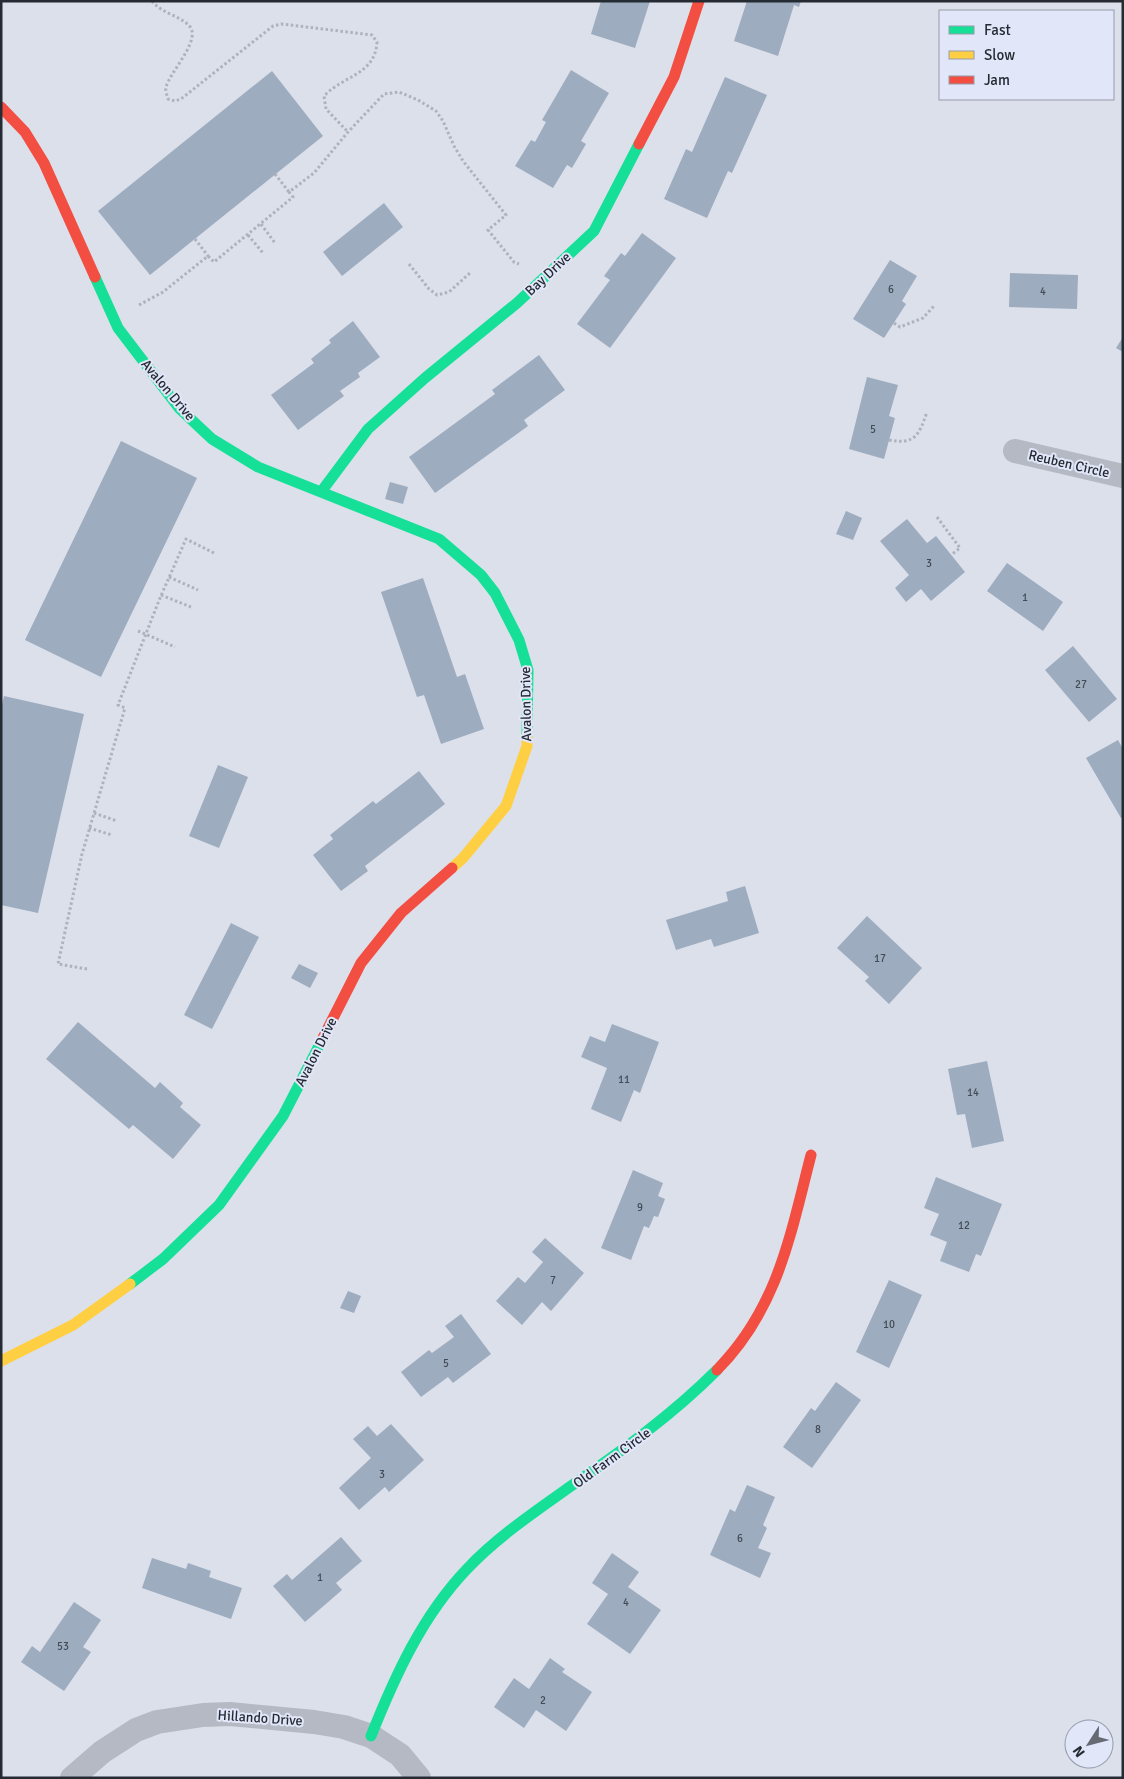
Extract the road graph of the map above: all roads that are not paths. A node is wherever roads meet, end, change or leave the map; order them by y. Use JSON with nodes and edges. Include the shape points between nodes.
{"nodes":[{"id":1,"x":699,"y":1,"type":"edge"},
{"id":2,"x":1,"y":107,"type":"edge"},
{"id":3,"x":1015,"y":451,"type":"dead end"},
{"id":4,"x":1123,"y":476,"type":"edge"},
{"id":5,"x":321,"y":492,"type":"junction"},
{"id":6,"x":811,"y":1155,"type":"dead end"},
{"id":7,"x":1,"y":1361,"type":"edge"},
{"id":8,"x":370,"y":1736,"type":"junction"},
{"id":9,"x":72,"y":1778,"type":"edge"},
{"id":10,"x":419,"y":1778,"type":"edge"}],
"edges":[{"from":1,"to":5,"type":"street","name":"Bay Drive","via":[[674,77],[594,231],[517,303],[368,429]]},
{"from":2,"to":5,"type":"street","name":"Avalon Drive","via":[[25,132],[44,163],[118,328],[179,408],[212,439],[258,467]]},
{"from":3,"to":4,"type":"street","name":"Reuben Circle"},
{"from":5,"to":7,"type":"street","name":"Avalon Drive","via":[[440,539],[481,575],[495,593],[519,640],[528,670],[528,746],[506,806],[463,858],[401,913],[361,963],[283,1116],[219,1205],[163,1259],[73,1325]]},
{"from":6,"to":8,"type":"street","name":"Old Farm Circle","via":[[772,1289],[754,1324],[734,1351],[712,1377],[667,1418],[522,1522],[471,1565],[411,1644]]},
{"from":8,"to":9,"type":"street","name":"Hillando Drive","via":[[344,1726],[314,1722],[230,1714],[203,1715],[157,1722],[136,1730],[102,1752]]},
{"from":8,"to":10,"type":"street","name":"Hillando Drive","via":[[400,1755]]}]}
